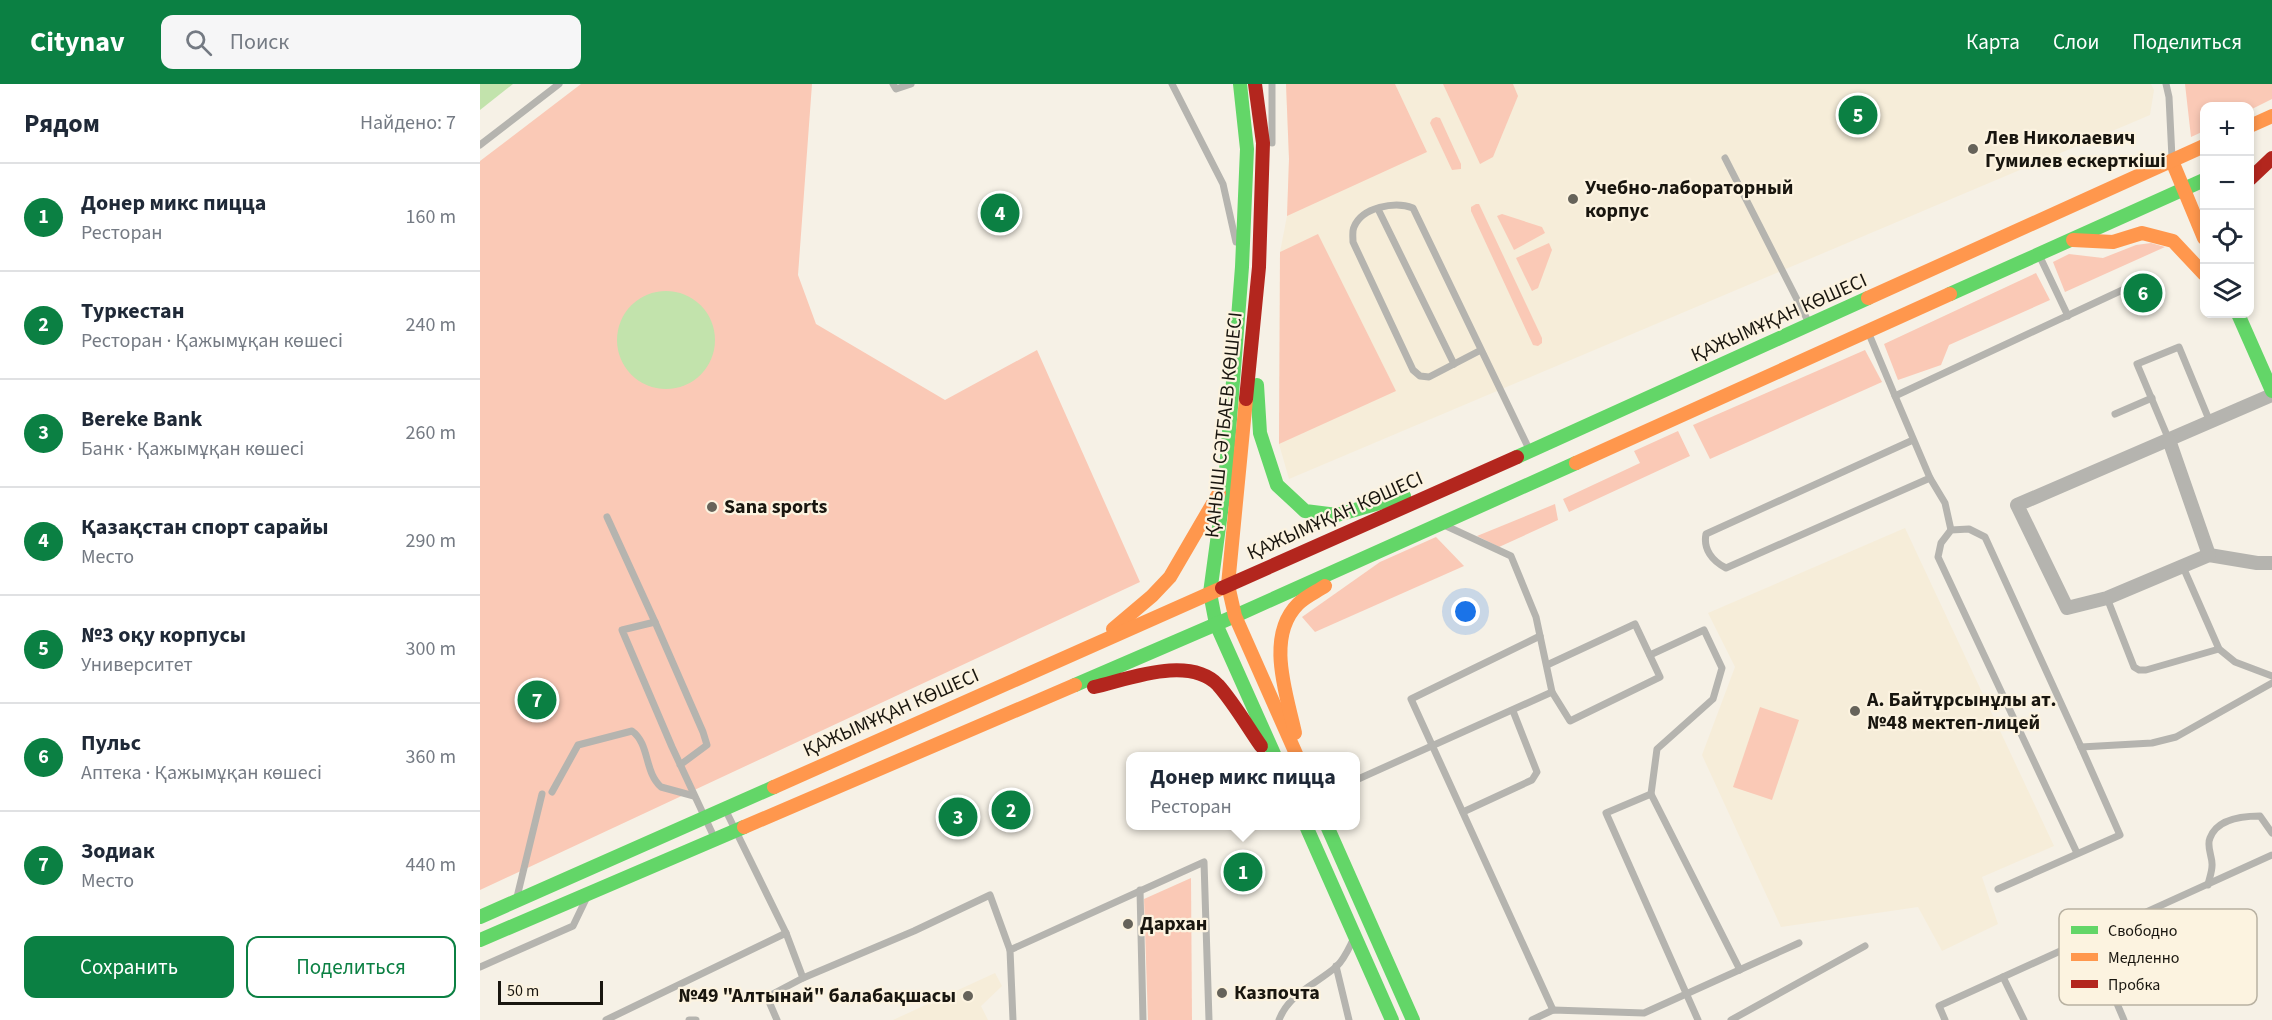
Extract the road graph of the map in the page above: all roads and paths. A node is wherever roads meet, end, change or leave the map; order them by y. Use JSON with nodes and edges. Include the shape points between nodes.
{"nodes":[{"id":1,"x":559,"y":84,"type":"edge"},
{"id":2,"x":893,"y":84,"type":"edge"},
{"id":3,"x":911,"y":84,"type":"edge"},
{"id":4,"x":1172,"y":84,"type":"edge"},
{"id":5,"x":1240,"y":84,"type":"edge"},
{"id":6,"x":1255,"y":84,"type":"edge"},
{"id":7,"x":1272,"y":84,"type":"edge"},
{"id":8,"x":2166,"y":84,"type":"edge"},
{"id":9,"x":2272,"y":116,"type":"edge"},
{"id":10,"x":2254,"y":124,"type":"edge"},
{"id":11,"x":480,"y":145,"type":"edge"},
{"id":12,"x":2200,"y":148,"type":"edge"},
{"id":13,"x":2272,"y":149,"type":"edge"},
{"id":14,"x":1271,"y":151,"type":"dead end"},
{"id":15,"x":1725,"y":158,"type":"dead end"},
{"id":16,"x":2254,"y":158,"type":"edge"},
{"id":17,"x":2272,"y":158,"type":"edge"},
{"id":18,"x":2172,"y":161,"type":"junction"},
{"id":19,"x":2254,"y":175,"type":"edge"},
{"id":20,"x":2200,"y":182,"type":"edge"},
{"id":21,"x":2183,"y":190,"type":"junction"},
{"id":22,"x":1270,"y":196,"type":"dead end"},
{"id":23,"x":1378,"y":210,"type":"junction"},
{"id":24,"x":2200,"y":227,"type":"edge"},
{"id":25,"x":2071,"y":240,"type":"junction"},
{"id":26,"x":2039,"y":255,"type":"junction"},
{"id":27,"x":1242,"y":267,"type":"junction"},
{"id":28,"x":1259,"y":267,"type":"junction"},
{"id":29,"x":2200,"y":269,"type":"edge"},
{"id":30,"x":2146,"y":279,"type":"dead end"},
{"id":31,"x":2067,"y":316,"type":"junction"},
{"id":32,"x":2241,"y":318,"type":"edge"},
{"id":33,"x":1810,"y":325,"type":"junction"},
{"id":34,"x":1253,"y":327,"type":"junction"},
{"id":35,"x":1868,"y":331,"type":"junction"},
{"id":36,"x":1480,"y":350,"type":"junction"},
{"id":37,"x":1454,"y":364,"type":"junction"},
{"id":38,"x":2272,"y":393,"type":"edge"},
{"id":39,"x":1894,"y":396,"type":"junction"},
{"id":40,"x":2152,"y":398,"type":"junction"},
{"id":41,"x":2115,"y":414,"type":"dead end"},
{"id":42,"x":2210,"y":422,"type":"junction"},
{"id":43,"x":1913,"y":440,"type":"junction"},
{"id":44,"x":2169,"y":440,"type":"junction"},
{"id":45,"x":1530,"y":451,"type":"junction"},
{"id":46,"x":1479,"y":474,"type":"junction"},
{"id":47,"x":1930,"y":478,"type":"junction"},
{"id":48,"x":1225,"y":483,"type":"junction"},
{"id":49,"x":607,"y":517,"type":"dead end"},
{"id":50,"x":1440,"y":524,"type":"junction"},
{"id":51,"x":1951,"y":530,"type":"junction"},
{"id":52,"x":1387,"y":547,"type":"junction"},
{"id":53,"x":2209,"y":555,"type":"junction"},
{"id":54,"x":2272,"y":563,"type":"edge"},
{"id":55,"x":2183,"y":567,"type":"junction"},
{"id":56,"x":1228,"y":585,"type":"junction"},
{"id":57,"x":1210,"y":593,"type":"junction"},
{"id":58,"x":2107,"y":598,"type":"junction"},
{"id":59,"x":1235,"y":616,"type":"junction"},
{"id":60,"x":655,"y":622,"type":"junction"},
{"id":61,"x":1216,"y":624,"type":"junction"},
{"id":62,"x":1540,"y":636,"type":"junction"},
{"id":63,"x":1093,"y":645,"type":"junction"},
{"id":64,"x":2219,"y":649,"type":"junction"},
{"id":65,"x":1650,"y":655,"type":"junction"},
{"id":66,"x":1547,"y":665,"type":"junction"},
{"id":67,"x":2272,"y":676,"type":"edge"},
{"id":68,"x":2272,"y":683,"type":"edge"},
{"id":69,"x":1552,"y":692,"type":"junction"},
{"id":70,"x":1038,"y":700,"type":"junction"},
{"id":71,"x":1512,"y":711,"type":"junction"},
{"id":72,"x":1433,"y":745,"type":"junction"},
{"id":73,"x":2081,"y":747,"type":"junction"},
{"id":74,"x":1266,"y":752,"type":"edge"},
{"id":75,"x":1273,"y":752,"type":"edge"},
{"id":76,"x":1296,"y":752,"type":"edge"},
{"id":77,"x":1297,"y":752,"type":"edge"},
{"id":78,"x":680,"y":765,"type":"junction"},
{"id":79,"x":1360,"y":778,"type":"edge"},
{"id":80,"x":552,"y":792,"type":"dead end"},
{"id":81,"x":542,"y":794,"type":"dead end"},
{"id":82,"x":1651,"y":794,"type":"junction"},
{"id":83,"x":694,"y":796,"type":"junction"},
{"id":84,"x":724,"y":808,"type":"junction"},
{"id":85,"x":1463,"y":812,"type":"junction"},
{"id":86,"x":705,"y":817,"type":"junction"},
{"id":87,"x":1308,"y":830,"type":"edge"},
{"id":88,"x":1329,"y":830,"type":"edge"},
{"id":89,"x":736,"y":831,"type":"junction"},
{"id":90,"x":2272,"y":833,"type":"edge"},
{"id":91,"x":715,"y":839,"type":"junction"},
{"id":92,"x":2077,"y":853,"type":"junction"},
{"id":93,"x":2272,"y":855,"type":"edge"},
{"id":94,"x":2208,"y":885,"type":"junction"},
{"id":95,"x":1998,"y":889,"type":"dead end"},
{"id":96,"x":1140,"y":890,"type":"junction"},
{"id":97,"x":588,"y":894,"type":"junction"},
{"id":98,"x":516,"y":901,"type":"junction"},
{"id":99,"x":2154,"y":909,"type":"edge"},
{"id":100,"x":480,"y":916,"type":"edge"},
{"id":101,"x":1367,"y":916,"type":"junction"},
{"id":102,"x":786,"y":933,"type":"junction"},
{"id":103,"x":1355,"y":936,"type":"junction"},
{"id":104,"x":480,"y":940,"type":"edge"},
{"id":105,"x":1799,"y":943,"type":"dead end"},
{"id":106,"x":1865,"y":946,"type":"dead end"},
{"id":107,"x":1010,"y":950,"type":"junction"},
{"id":108,"x":2059,"y":952,"type":"edge"},
{"id":109,"x":1336,"y":966,"type":"junction"},
{"id":110,"x":480,"y":967,"type":"edge"},
{"id":111,"x":1740,"y":970,"type":"junction"},
{"id":112,"x":2003,"y":977,"type":"junction"},
{"id":113,"x":803,"y":978,"type":"junction"},
{"id":114,"x":1686,"y":994,"type":"junction"},
{"id":115,"x":2118,"y":1005,"type":"edge"},
{"id":116,"x":1553,"y":1010,"type":"junction"},
{"id":117,"x":606,"y":1020,"type":"edge"},
{"id":118,"x":689,"y":1020,"type":"edge"},
{"id":119,"x":696,"y":1020,"type":"edge"},
{"id":120,"x":777,"y":1020,"type":"edge"},
{"id":121,"x":1013,"y":1020,"type":"edge"},
{"id":122,"x":1143,"y":1020,"type":"edge"},
{"id":123,"x":1209,"y":1020,"type":"edge"},
{"id":124,"x":1279,"y":1020,"type":"edge"},
{"id":125,"x":1349,"y":1020,"type":"edge"},
{"id":126,"x":1392,"y":1020,"type":"edge"},
{"id":127,"x":1413,"y":1020,"type":"edge"},
{"id":128,"x":1532,"y":1020,"type":"edge"},
{"id":129,"x":1698,"y":1020,"type":"edge"},
{"id":130,"x":1731,"y":1020,"type":"edge"},
{"id":131,"x":1945,"y":1020,"type":"edge"},
{"id":132,"x":2024,"y":1020,"type":"edge"},
{"id":133,"x":2124,"y":1020,"type":"edge"}],
"edges":[{"from":1,"to":11,"type":"lane"},
{"from":2,"to":3,"type":"lane","via":[[896,89]]},
{"from":4,"to":27,"type":"lane","via":[[1222,184]]},
{"from":5,"to":27,"type":"main road","name":"ҚАНЫШ СӘТБАЕВ КӨШЕСІ","via":[[1247,149]]},
{"from":6,"to":28,"type":"main road","name":"ҚАНЫШ СӘТБАЕВ КӨШЕСІ","via":[[1263,143]]},
{"from":7,"to":14,"type":"lane"},
{"from":8,"to":18,"type":"lane"},
{"from":9,"to":10,"type":"main road"},
{"from":12,"to":18,"type":"main road","name":"ҚАЖЫМҰҚАН КӨШЕСІ"},
{"from":13,"to":16,"type":"main road"},
{"from":15,"to":33,"type":"lane"},
{"from":17,"to":19,"type":"main road"},
{"from":18,"to":21,"type":"main road"},
{"from":18,"to":33,"type":"main road","name":"ҚАЖЫМҰҚАН КӨШЕСІ"},
{"from":20,"to":21,"type":"main road"},
{"from":21,"to":24,"type":"main road"},
{"from":21,"to":25,"type":"main road"},
{"from":22,"to":28,"type":"lane"},
{"from":23,"to":36,"type":"lane","via":[[1403,204],[1413,208]]},
{"from":23,"to":37,"type":"lane"},
{"from":23,"to":37,"type":"lane","via":[[1361,217],[1353,228],[1353,242],[1413,370],[1429,377]]},
{"from":25,"to":26,"type":"main road"},
{"from":25,"to":29,"type":"main road","via":[[2113,242],[2142,233],[2173,241]]},
{"from":26,"to":31,"type":"lane"},
{"from":26,"to":35,"type":"main road"},
{"from":27,"to":48,"type":"main road","name":"ҚАНЫШ СӘТБАЕВ КӨШЕСІ"},
{"from":28,"to":34,"type":"main road","name":"ҚАНЫШ СӘТБАЕВ КӨШЕСІ"},
{"from":30,"to":31,"type":"lane"},
{"from":31,"to":39,"type":"lane"},
{"from":32,"to":38,"type":"main road"},
{"from":33,"to":45,"type":"main road","name":"ҚАЖЫМҰҚАН КӨШЕСІ"},
{"from":34,"to":46,"type":"main road","via":[[1260,433],[1276,485],[1305,511],[1337,515]]},
{"from":34,"to":56,"type":"main road","name":"ҚАНЫШ СӘТБАЕВ КӨШЕСІ"},
{"from":35,"to":39,"type":"lane"},
{"from":35,"to":50,"type":"main road"},
{"from":36,"to":37,"type":"lane"},
{"from":36,"to":45,"type":"lane"},
{"from":38,"to":42,"type":"street"},
{"from":39,"to":43,"type":"lane"},
{"from":40,"to":41,"type":"lane"},
{"from":40,"to":42,"type":"lane","via":[[2137,364],[2179,347]]},
{"from":40,"to":44,"type":"lane"},
{"from":42,"to":44,"type":"street"},
{"from":43,"to":47,"type":"lane"},
{"from":43,"to":47,"type":"lane","via":[[1706,534],[1708,552],[1726,568]]},
{"from":44,"to":53,"type":"street"},
{"from":44,"to":58,"type":"street","via":[[2017,505],[2067,608]]},
{"from":45,"to":46,"type":"main road","name":"ҚАЖЫМҰҚАН КӨШЕСІ"},
{"from":46,"to":56,"type":"main road","name":"ҚАЖЫМҰҚАН КӨШЕСІ"},
{"from":47,"to":51,"type":"lane","via":[[1945,503]]},
{"from":48,"to":57,"type":"main road","name":"ҚАНЫШ СӘТБАЕВ КӨШЕСІ"},
{"from":48,"to":63,"type":"main road","via":[[1170,577]]},
{"from":49,"to":60,"type":"lane"},
{"from":50,"to":52,"type":"main road"},
{"from":50,"to":62,"type":"lane","via":[[1511,556]]},
{"from":51,"to":73,"type":"lane","via":[[1969,529],[1985,537]]},
{"from":51,"to":92,"type":"lane","via":[[1941,543],[1938,557]]},
{"from":52,"to":59,"type":"main road"},
{"from":52,"to":77,"type":"main road","via":[[1296,604],[1288,617],[1279,652]]},
{"from":53,"to":54,"type":"street"},
{"from":53,"to":55,"type":"street"},
{"from":55,"to":58,"type":"street"},
{"from":55,"to":64,"type":"lane"},
{"from":56,"to":57,"type":"main road","name":"ҚАЖЫМҰҚАН КӨШЕСІ"},
{"from":56,"to":59,"type":"main road","name":"ҚАНЫШ СӘТБАЕВ КӨШЕСІ"},
{"from":57,"to":61,"type":"main road","name":"ҚАНЫШ СӘТБАЕВ КӨШЕСІ"},
{"from":57,"to":63,"type":"main road","name":"ҚАЖЫМҰҚАН КӨШЕСІ"},
{"from":58,"to":64,"type":"lane","via":[[2134,667],[2139,670]]},
{"from":59,"to":61,"type":"main road"},
{"from":59,"to":76,"type":"main road","name":"ҚАНЫШ СӘТБАЕВ КӨШЕСІ"},
{"from":60,"to":78,"type":"lane","via":[[707,745]]},
{"from":60,"to":78,"type":"lane","via":[[622,630]]},
{"from":61,"to":70,"type":"main road"},
{"from":61,"to":75,"type":"main road","name":"ҚАНЫШ СӘТБАЕВ КӨШЕСІ"},
{"from":62,"to":66,"type":"lane"},
{"from":62,"to":72,"type":"lane","via":[[1411,699]]},
{"from":63,"to":84,"type":"main road","name":"ҚАЖЫМҰҚАН КӨШЕСІ"},
{"from":64,"to":67,"type":"lane","via":[[2235,662]]},
{"from":65,"to":66,"type":"lane","via":[[1635,624]]},
{"from":65,"to":69,"type":"lane","via":[[1660,677],[1570,721]]},
{"from":65,"to":82,"type":"lane","via":[[1704,630],[1722,668],[1713,699],[1657,749]]},
{"from":66,"to":69,"type":"lane"},
{"from":68,"to":73,"type":"lane","via":[[2176,737],[2152,743]]},
{"from":69,"to":71,"type":"lane"},
{"from":70,"to":74,"type":"main road","via":[[1170,670],[1193,670],[1217,684]]},
{"from":70,"to":89,"type":"main road"},
{"from":71,"to":72,"type":"lane"},
{"from":71,"to":85,"type":"lane","via":[[1537,772],[1532,780]]},
{"from":72,"to":79,"type":"lane"},
{"from":72,"to":85,"type":"lane"},
{"from":73,"to":92,"type":"lane","via":[[2120,836]]},
{"from":78,"to":83,"type":"lane"},
{"from":80,"to":83,"type":"lane","via":[[578,745],[632,731],[639,736],[657,784]]},
{"from":81,"to":98,"type":"lane"},
{"from":82,"to":111,"type":"lane"},
{"from":82,"to":114,"type":"lane","via":[[1606,813]]},
{"from":83,"to":86,"type":"lane"},
{"from":84,"to":86,"type":"main road","name":"ҚАЖЫМҰҚАН КӨШЕСІ"},
{"from":84,"to":89,"type":"lane"},
{"from":85,"to":116,"type":"lane"},
{"from":86,"to":91,"type":"lane"},
{"from":86,"to":98,"type":"main road","name":"ҚАЖЫМҰҚАН КӨШЕСІ"},
{"from":87,"to":103,"type":"main road"},
{"from":88,"to":101,"type":"main road"},
{"from":89,"to":91,"type":"main road"},
{"from":89,"to":102,"type":"lane"},
{"from":90,"to":94,"type":"lane","via":[[2260,816],[2244,816],[2219,826],[2210,838],[2213,865]]},
{"from":91,"to":97,"type":"main road"},
{"from":92,"to":95,"type":"lane"},
{"from":93,"to":94,"type":"lane"},
{"from":94,"to":99,"type":"lane"},
{"from":96,"to":107,"type":"lane"},
{"from":96,"to":122,"type":"lane"},
{"from":96,"to":123,"type":"lane","via":[[1204,862]]},
{"from":97,"to":104,"type":"main road"},
{"from":97,"to":110,"type":"lane","via":[[573,926]]},
{"from":98,"to":100,"type":"main road","name":"ҚАЖЫМҰҚАН КӨШЕСІ"},
{"from":101,"to":103,"type":"lane"},
{"from":101,"to":127,"type":"main road"},
{"from":102,"to":113,"type":"lane"},
{"from":102,"to":117,"type":"lane"},
{"from":103,"to":109,"type":"lane"},
{"from":103,"to":126,"type":"main road"},
{"from":105,"to":111,"type":"lane"},
{"from":106,"to":130,"type":"lane"},
{"from":107,"to":113,"type":"lane","via":[[990,895]]},
{"from":107,"to":121,"type":"lane"},
{"from":108,"to":112,"type":"lane"},
{"from":109,"to":124,"type":"lane","via":[[1302,991],[1283,1009]]},
{"from":109,"to":125,"type":"lane"},
{"from":111,"to":114,"type":"lane"},
{"from":112,"to":131,"type":"lane","via":[[1939,1006]]},
{"from":112,"to":132,"type":"lane"},
{"from":113,"to":120,"type":"lane","via":[[766,997]]},
{"from":114,"to":116,"type":"lane","via":[[1644,1013]]},
{"from":114,"to":129,"type":"lane"},
{"from":115,"to":133,"type":"lane"},
{"from":116,"to":128,"type":"lane"},
{"from":118,"to":119,"type":"lane"}]}
